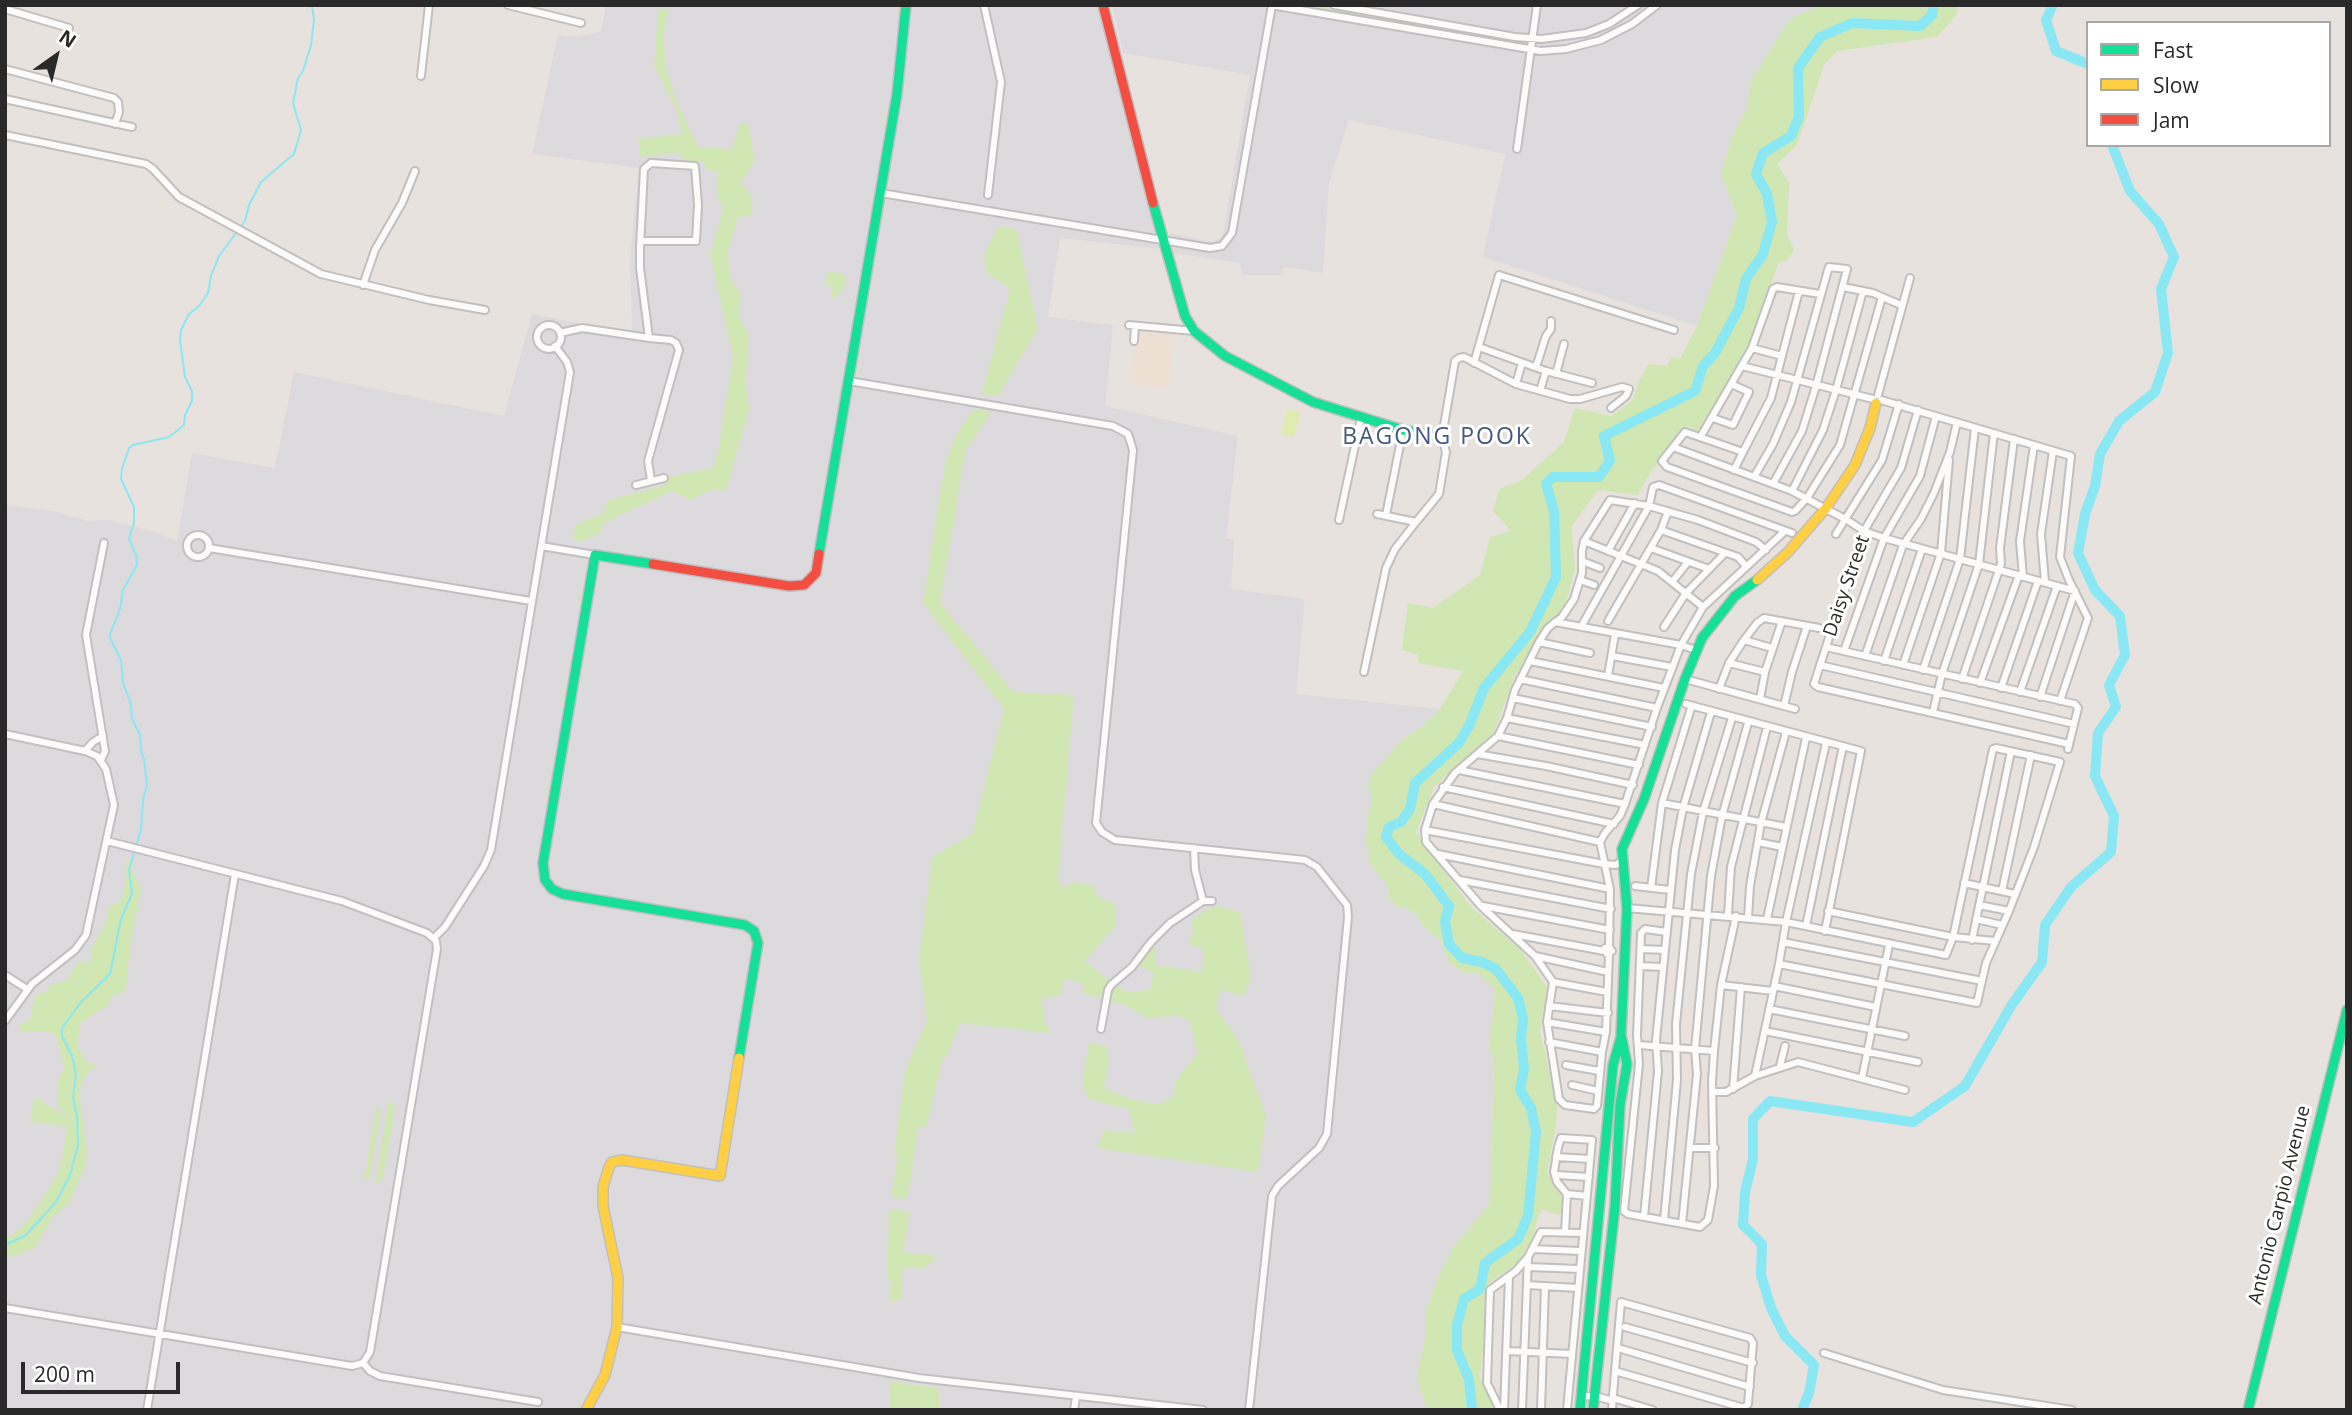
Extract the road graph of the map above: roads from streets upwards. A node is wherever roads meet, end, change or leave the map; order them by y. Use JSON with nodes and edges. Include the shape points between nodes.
{"nodes":[{"id":1,"x":429,"y":5,"type":"edge"},
{"id":2,"x":508,"y":5,"type":"edge"},
{"id":3,"x":906,"y":5,"type":"edge"},
{"id":4,"x":984,"y":5,"type":"edge"},
{"id":5,"x":1103,"y":5,"type":"edge"},
{"id":6,"x":1272,"y":5,"type":"edge"},
{"id":7,"x":1334,"y":5,"type":"edge"},
{"id":8,"x":1538,"y":5,"type":"edge"},
{"id":9,"x":1638,"y":5,"type":"edge"},
{"id":10,"x":1657,"y":5,"type":"edge"},
{"id":11,"x":5,"y":9,"type":"edge"},
{"id":12,"x":581,"y":23,"type":"dead end"},
{"id":13,"x":69,"y":28,"type":"dead end"},
{"id":14,"x":1533,"y":39,"type":"junction"},
{"id":15,"x":1531,"y":51,"type":"junction"},
{"id":16,"x":5,"y":69,"type":"edge"},
{"id":17,"x":421,"y":75,"type":"dead end"},
{"id":18,"x":5,"y":99,"type":"edge"},
{"id":19,"x":115,"y":124,"type":"junction"},
{"id":20,"x":132,"y":127,"type":"dead end"},
{"id":21,"x":5,"y":135,"type":"edge"},
{"id":22,"x":1517,"y":149,"type":"dead end"},
{"id":23,"x":415,"y":171,"type":"dead end"},
{"id":24,"x":881,"y":193,"type":"junction"},
{"id":25,"x":988,"y":195,"type":"dead end"},
{"id":26,"x":1162,"y":240,"type":"junction"},
{"id":27,"x":641,"y":241,"type":"junction"},
{"id":28,"x":1500,"y":264,"type":"dead end"},
{"id":29,"x":1499,"y":275,"type":"junction"},
{"id":30,"x":1910,"y":278,"type":"dead end"},
{"id":31,"x":363,"y":285,"type":"junction"},
{"id":32,"x":1843,"y":287,"type":"junction"},
{"id":33,"x":1799,"y":291,"type":"junction"},
{"id":34,"x":1863,"y":291,"type":"junction"},
{"id":35,"x":1820,"y":294,"type":"junction"},
{"id":36,"x":1882,"y":298,"type":"junction"},
{"id":37,"x":1901,"y":305,"type":"junction"},
{"id":38,"x":485,"y":310,"type":"dead end"},
{"id":39,"x":1551,"y":321,"type":"dead end"},
{"id":40,"x":1674,"y":330,"type":"dead end"},
{"id":41,"x":1194,"y":331,"type":"junction"},
{"id":42,"x":560,"y":333,"type":"junction"},
{"id":43,"x":649,"y":338,"type":"junction"},
{"id":44,"x":1134,"y":341,"type":"dead end"},
{"id":45,"x":1564,"y":344,"type":"dead end"},
{"id":46,"x":555,"y":346,"type":"junction"},
{"id":47,"x":1479,"y":347,"type":"junction"},
{"id":48,"x":1752,"y":348,"type":"junction"},
{"id":49,"x":1782,"y":356,"type":"junction"},
{"id":50,"x":1474,"y":363,"type":"junction"},
{"id":51,"x":1522,"y":363,"type":"junction"},
{"id":52,"x":1742,"y":366,"type":"junction"},
{"id":53,"x":1536,"y":367,"type":"junction"},
{"id":54,"x":1546,"y":371,"type":"junction"},
{"id":55,"x":1556,"y":374,"type":"junction"},
{"id":56,"x":1777,"y":377,"type":"junction"},
{"id":57,"x":849,"y":381,"type":"junction"},
{"id":58,"x":1797,"y":381,"type":"junction"},
{"id":59,"x":1592,"y":383,"type":"dead end"},
{"id":60,"x":1516,"y":384,"type":"junction"},
{"id":61,"x":1731,"y":384,"type":"junction"},
{"id":62,"x":1816,"y":386,"type":"junction"},
{"id":63,"x":1836,"y":390,"type":"junction"},
{"id":64,"x":1540,"y":391,"type":"junction"},
{"id":65,"x":1856,"y":395,"type":"junction"},
{"id":66,"x":1877,"y":399,"type":"junction"},
{"id":67,"x":1899,"y":404,"type":"junction"},
{"id":68,"x":1611,"y":408,"type":"dead end"},
{"id":69,"x":1917,"y":410,"type":"junction"},
{"id":70,"x":1936,"y":416,"type":"junction"},
{"id":71,"x":1361,"y":418,"type":"junction"},
{"id":72,"x":1713,"y":418,"type":"junction"},
{"id":73,"x":1957,"y":422,"type":"junction"},
{"id":74,"x":1975,"y":428,"type":"junction"},
{"id":75,"x":1402,"y":430,"type":"junction"},
{"id":76,"x":1994,"y":433,"type":"junction"},
{"id":77,"x":1701,"y":436,"type":"junction"},
{"id":78,"x":1442,"y":437,"type":"junction"},
{"id":79,"x":2014,"y":439,"type":"junction"},
{"id":80,"x":2034,"y":445,"type":"junction"},
{"id":81,"x":1673,"y":447,"type":"junction"},
{"id":82,"x":2053,"y":451,"type":"junction"},
{"id":83,"x":1743,"y":452,"type":"junction"},
{"id":84,"x":1950,"y":452,"type":"junction"},
{"id":85,"x":1734,"y":470,"type":"junction"},
{"id":86,"x":1754,"y":477,"type":"junction"},
{"id":87,"x":664,"y":478,"type":"dead end"},
{"id":88,"x":651,"y":480,"type":"junction"},
{"id":89,"x":1773,"y":484,"type":"junction"},
{"id":90,"x":635,"y":485,"type":"dead end"},
{"id":91,"x":1793,"y":491,"type":"junction"},
{"id":92,"x":1807,"y":498,"type":"junction"},
{"id":93,"x":1635,"y":503,"type":"junction"},
{"id":94,"x":1649,"y":506,"type":"junction"},
{"id":95,"x":1826,"y":508,"type":"junction"},
{"id":96,"x":1668,"y":511,"type":"junction"},
{"id":97,"x":1377,"y":514,"type":"dead end"},
{"id":98,"x":1386,"y":515,"type":"junction"},
{"id":99,"x":1339,"y":520,"type":"dead end"},
{"id":100,"x":1847,"y":520,"type":"junction"},
{"id":101,"x":1416,"y":522,"type":"junction"},
{"id":102,"x":1661,"y":530,"type":"junction"},
{"id":103,"x":1864,"y":531,"type":"junction"},
{"id":104,"x":1836,"y":534,"type":"dead end"},
{"id":105,"x":1884,"y":538,"type":"junction"},
{"id":106,"x":1584,"y":541,"type":"junction"},
{"id":107,"x":104,"y":543,"type":"dead end"},
{"id":108,"x":1903,"y":545,"type":"junction"},
{"id":109,"x":541,"y":546,"type":"junction"},
{"id":110,"x":209,"y":548,"type":"dead end"},
{"id":111,"x":1651,"y":548,"type":"junction"},
{"id":112,"x":1922,"y":549,"type":"junction"},
{"id":113,"x":1766,"y":550,"type":"junction"},
{"id":114,"x":1608,"y":551,"type":"junction"},
{"id":115,"x":1725,"y":553,"type":"junction"},
{"id":116,"x":1941,"y":553,"type":"junction"},
{"id":117,"x":595,"y":555,"type":"junction"},
{"id":118,"x":1621,"y":555,"type":"junction"},
{"id":119,"x":1960,"y":559,"type":"junction"},
{"id":120,"x":1582,"y":561,"type":"junction"},
{"id":121,"x":1688,"y":562,"type":"junction"},
{"id":122,"x":1640,"y":564,"type":"junction"},
{"id":123,"x":1979,"y":564,"type":"junction"},
{"id":124,"x":1746,"y":566,"type":"junction"},
{"id":125,"x":1600,"y":568,"type":"dead end"},
{"id":126,"x":1709,"y":569,"type":"junction"},
{"id":127,"x":1999,"y":570,"type":"junction"},
{"id":128,"x":2021,"y":576,"type":"junction"},
{"id":129,"x":1580,"y":580,"type":"junction"},
{"id":130,"x":2041,"y":581,"type":"junction"},
{"id":131,"x":1672,"y":582,"type":"junction"},
{"id":132,"x":1594,"y":585,"type":"dead end"},
{"id":133,"x":2057,"y":586,"type":"junction"},
{"id":134,"x":2075,"y":591,"type":"junction"},
{"id":135,"x":1686,"y":593,"type":"junction"},
{"id":136,"x":531,"y":601,"type":"junction"},
{"id":137,"x":1703,"y":607,"type":"junction"},
{"id":138,"x":1608,"y":621,"type":"dead end"},
{"id":139,"x":1782,"y":621,"type":"junction"},
{"id":140,"x":1555,"y":622,"type":"junction"},
{"id":141,"x":1807,"y":626,"type":"junction"},
{"id":142,"x":1581,"y":627,"type":"junction"},
{"id":143,"x":1664,"y":627,"type":"dead end"},
{"id":144,"x":1819,"y":628,"type":"dead end"},
{"id":145,"x":1615,"y":634,"type":"junction"},
{"id":146,"x":1744,"y":640,"type":"junction"},
{"id":147,"x":1539,"y":642,"type":"junction"},
{"id":148,"x":1681,"y":645,"type":"junction"},
{"id":149,"x":1772,"y":648,"type":"junction"},
{"id":150,"x":1826,"y":648,"type":"junction"},
{"id":151,"x":1696,"y":650,"type":"junction"},
{"id":152,"x":1844,"y":652,"type":"junction"},
{"id":153,"x":1590,"y":653,"type":"dead end"},
{"id":154,"x":1612,"y":656,"type":"junction"},
{"id":155,"x":1865,"y":656,"type":"junction"},
{"id":156,"x":1530,"y":661,"type":"junction"},
{"id":157,"x":1884,"y":661,"type":"junction"},
{"id":158,"x":1729,"y":663,"type":"junction"},
{"id":159,"x":1820,"y":665,"type":"junction"},
{"id":160,"x":1903,"y":665,"type":"junction"},
{"id":161,"x":1672,"y":667,"type":"junction"},
{"id":162,"x":1923,"y":670,"type":"junction"},
{"id":163,"x":1765,"y":672,"type":"junction"},
{"id":164,"x":1364,"y":673,"type":"dead end"},
{"id":165,"x":1942,"y":674,"type":"junction"},
{"id":166,"x":1608,"y":676,"type":"junction"},
{"id":167,"x":1685,"y":679,"type":"junction"},
{"id":168,"x":1962,"y":679,"type":"junction"},
{"id":169,"x":1520,"y":680,"type":"junction"},
{"id":170,"x":1980,"y":683,"type":"junction"},
{"id":171,"x":1664,"y":688,"type":"junction"},
{"id":172,"x":2001,"y":688,"type":"junction"},
{"id":173,"x":1719,"y":690,"type":"junction"},
{"id":174,"x":2020,"y":692,"type":"junction"},
{"id":175,"x":1938,"y":694,"type":"junction"},
{"id":176,"x":2040,"y":696,"type":"junction"},
{"id":177,"x":1513,"y":698,"type":"junction"},
{"id":178,"x":1760,"y":699,"type":"junction"},
{"id":179,"x":2060,"y":701,"type":"junction"},
{"id":180,"x":1784,"y":706,"type":"junction"},
{"id":181,"x":1657,"y":708,"type":"junction"},
{"id":182,"x":1795,"y":709,"type":"dead end"},
{"id":183,"x":1711,"y":712,"type":"junction"},
{"id":184,"x":1933,"y":712,"type":"junction"},
{"id":185,"x":1507,"y":718,"type":"junction"},
{"id":186,"x":1732,"y":718,"type":"junction"},
{"id":187,"x":1748,"y":723,"type":"junction"},
{"id":188,"x":2074,"y":724,"type":"junction"},
{"id":189,"x":1652,"y":726,"type":"junction"},
{"id":190,"x":1767,"y":727,"type":"junction"},
{"id":191,"x":1786,"y":732,"type":"junction"},
{"id":192,"x":5,"y":734,"type":"edge"},
{"id":193,"x":103,"y":736,"type":"junction"},
{"id":194,"x":1498,"y":736,"type":"junction"},
{"id":195,"x":1805,"y":738,"type":"junction"},
{"id":196,"x":1826,"y":743,"type":"junction"},
{"id":197,"x":1645,"y":745,"type":"junction"},
{"id":198,"x":1843,"y":746,"type":"junction"},
{"id":199,"x":85,"y":751,"type":"junction"},
{"id":200,"x":2011,"y":751,"type":"junction"},
{"id":201,"x":1477,"y":754,"type":"junction"},
{"id":202,"x":2031,"y":755,"type":"junction"},
{"id":203,"x":101,"y":761,"type":"junction"},
{"id":204,"x":1639,"y":765,"type":"junction"},
{"id":205,"x":1458,"y":770,"type":"junction"},
{"id":206,"x":1633,"y":785,"type":"junction"},
{"id":207,"x":1443,"y":787,"type":"junction"},
{"id":208,"x":1662,"y":803,"type":"junction"},
{"id":209,"x":1433,"y":804,"type":"junction"},
{"id":210,"x":1625,"y":804,"type":"junction"},
{"id":211,"x":1683,"y":808,"type":"junction"},
{"id":212,"x":1703,"y":812,"type":"junction"},
{"id":213,"x":1722,"y":816,"type":"junction"},
{"id":214,"x":1742,"y":820,"type":"junction"},
{"id":215,"x":1761,"y":823,"type":"junction"},
{"id":216,"x":1614,"y":824,"type":"junction"},
{"id":217,"x":1786,"y":827,"type":"junction"},
{"id":218,"x":1426,"y":830,"type":"junction"},
{"id":219,"x":107,"y":841,"type":"junction"},
{"id":220,"x":1600,"y":842,"type":"junction"},
{"id":221,"x":1758,"y":842,"type":"junction"},
{"id":222,"x":1782,"y":847,"type":"junction"},
{"id":223,"x":1194,"y":848,"type":"junction"},
{"id":224,"x":1438,"y":854,"type":"junction"},
{"id":225,"x":1621,"y":861,"type":"junction"},
{"id":226,"x":1604,"y":864,"type":"junction"},
{"id":227,"x":235,"y":874,"type":"junction"},
{"id":228,"x":1460,"y":880,"type":"junction"},
{"id":229,"x":1964,"y":883,"type":"junction"},
{"id":230,"x":1635,"y":886,"type":"dead end"},
{"id":231,"x":1982,"y":887,"type":"junction"},
{"id":232,"x":1651,"y":888,"type":"junction"},
{"id":233,"x":1610,"y":889,"type":"junction"},
{"id":234,"x":1670,"y":890,"type":"junction"},
{"id":235,"x":2002,"y":891,"type":"junction"},
{"id":236,"x":2015,"y":894,"type":"junction"},
{"id":237,"x":1203,"y":901,"type":"junction"},
{"id":238,"x":1212,"y":901,"type":"dead end"},
{"id":239,"x":1979,"y":905,"type":"junction"},
{"id":240,"x":1481,"y":906,"type":"junction"},
{"id":241,"x":1627,"y":908,"type":"junction"},
{"id":242,"x":1611,"y":909,"type":"junction"},
{"id":243,"x":1669,"y":911,"type":"junction"},
{"id":244,"x":1828,"y":911,"type":"junction"},
{"id":245,"x":2009,"y":911,"type":"junction"},
{"id":246,"x":1688,"y":915,"type":"junction"},
{"id":247,"x":1709,"y":915,"type":"junction"},
{"id":248,"x":1732,"y":916,"type":"junction"},
{"id":249,"x":1748,"y":918,"type":"junction"},
{"id":250,"x":1767,"y":919,"type":"junction"},
{"id":251,"x":1976,"y":919,"type":"junction"},
{"id":252,"x":1786,"y":922,"type":"junction"},
{"id":253,"x":2002,"y":925,"type":"junction"},
{"id":254,"x":1806,"y":926,"type":"junction"},
{"id":255,"x":1611,"y":930,"type":"junction"},
{"id":256,"x":1825,"y":931,"type":"junction"},
{"id":257,"x":1667,"y":932,"type":"junction"},
{"id":258,"x":1511,"y":934,"type":"junction"},
{"id":259,"x":1953,"y":937,"type":"junction"},
{"id":260,"x":434,"y":938,"type":"junction"},
{"id":261,"x":1972,"y":940,"type":"junction"},
{"id":262,"x":1995,"y":941,"type":"junction"},
{"id":263,"x":1783,"y":943,"type":"junction"},
{"id":264,"x":1889,"y":945,"type":"junction"},
{"id":265,"x":1641,"y":948,"type":"junction"},
{"id":266,"x":1665,"y":950,"type":"junction"},
{"id":267,"x":1607,"y":951,"type":"junction"},
{"id":268,"x":1535,"y":956,"type":"junction"},
{"id":269,"x":1885,"y":962,"type":"junction"},
{"id":270,"x":1779,"y":964,"type":"junction"},
{"id":271,"x":1640,"y":966,"type":"junction"},
{"id":272,"x":1663,"y":967,"type":"junction"},
{"id":273,"x":1608,"y":972,"type":"junction"},
{"id":274,"x":5,"y":975,"type":"edge"},
{"id":275,"x":1982,"y":981,"type":"junction"},
{"id":276,"x":1553,"y":982,"type":"junction"},
{"id":277,"x":1881,"y":984,"type":"junction"},
{"id":278,"x":1721,"y":985,"type":"junction"},
{"id":279,"x":1741,"y":987,"type":"junction"},
{"id":280,"x":1774,"y":988,"type":"junction"},
{"id":281,"x":27,"y":989,"type":"junction"},
{"id":282,"x":1607,"y":992,"type":"junction"},
{"id":283,"x":1549,"y":1006,"type":"junction"},
{"id":284,"x":1876,"y":1007,"type":"junction"},
{"id":285,"x":1769,"y":1009,"type":"junction"},
{"id":286,"x":2347,"y":1010,"type":"edge"},
{"id":287,"x":1608,"y":1013,"type":"junction"},
{"id":288,"x":5,"y":1021,"type":"edge"},
{"id":289,"x":1547,"y":1022,"type":"junction"},
{"id":290,"x":1101,"y":1029,"type":"dead end"},
{"id":291,"x":1872,"y":1029,"type":"junction"},
{"id":292,"x":1765,"y":1031,"type":"junction"},
{"id":293,"x":1606,"y":1032,"type":"junction"},
{"id":294,"x":1621,"y":1035,"type":"junction"},
{"id":295,"x":1905,"y":1036,"type":"dead end"},
{"id":296,"x":1549,"y":1042,"type":"junction"},
{"id":297,"x":1639,"y":1045,"type":"junction"},
{"id":298,"x":1657,"y":1046,"type":"junction"},
{"id":299,"x":1785,"y":1046,"type":"dead end"},
{"id":300,"x":1676,"y":1049,"type":"junction"},
{"id":301,"x":1695,"y":1050,"type":"junction"},
{"id":302,"x":1714,"y":1051,"type":"junction"},
{"id":303,"x":1602,"y":1052,"type":"junction"},
{"id":304,"x":1867,"y":1052,"type":"junction"},
{"id":305,"x":1918,"y":1062,"type":"dead end"},
{"id":306,"x":1566,"y":1065,"type":"dead end"},
{"id":307,"x":1780,"y":1066,"type":"junction"},
{"id":308,"x":1600,"y":1070,"type":"junction"},
{"id":309,"x":1755,"y":1076,"type":"junction"},
{"id":310,"x":1862,"y":1078,"type":"junction"},
{"id":311,"x":1572,"y":1085,"type":"dead end"},
{"id":312,"x":1733,"y":1089,"type":"junction"},
{"id":313,"x":1905,"y":1090,"type":"dead end"},
{"id":314,"x":1598,"y":1091,"type":"junction"},
{"id":315,"x":1713,"y":1092,"type":"junction"},
{"id":316,"x":1690,"y":1148,"type":"junction"},
{"id":317,"x":1715,"y":1148,"type":"junction"},
{"id":318,"x":1556,"y":1157,"type":"junction"},
{"id":319,"x":1590,"y":1159,"type":"junction"},
{"id":320,"x":1557,"y":1175,"type":"dead end"},
{"id":321,"x":1589,"y":1177,"type":"junction"},
{"id":322,"x":1567,"y":1194,"type":"junction"},
{"id":323,"x":1587,"y":1196,"type":"junction"},
{"id":324,"x":1644,"y":1217,"type":"junction"},
{"id":325,"x":1664,"y":1220,"type":"junction"},
{"id":326,"x":1682,"y":1224,"type":"junction"},
{"id":327,"x":1565,"y":1233,"type":"junction"},
{"id":328,"x":1583,"y":1233,"type":"junction"},
{"id":329,"x":1533,"y":1249,"type":"junction"},
{"id":330,"x":1580,"y":1251,"type":"dead end"},
{"id":331,"x":1528,"y":1257,"type":"junction"},
{"id":332,"x":1528,"y":1268,"type":"junction"},
{"id":333,"x":1580,"y":1269,"type":"junction"},
{"id":334,"x":1509,"y":1276,"type":"junction"},
{"id":335,"x":1527,"y":1285,"type":"junction"},
{"id":336,"x":1545,"y":1286,"type":"junction"},
{"id":337,"x":1578,"y":1288,"type":"junction"},
{"id":338,"x":5,"y":1308,"type":"edge"},
{"id":339,"x":617,"y":1327,"type":"junction"},
{"id":340,"x":1625,"y":1327,"type":"dead end"},
{"id":341,"x":160,"y":1333,"type":"junction"},
{"id":342,"x":1618,"y":1348,"type":"dead end"},
{"id":343,"x":1507,"y":1351,"type":"junction"},
{"id":344,"x":1525,"y":1352,"type":"junction"},
{"id":345,"x":1544,"y":1353,"type":"junction"},
{"id":346,"x":1824,"y":1353,"type":"dead end"},
{"id":347,"x":1572,"y":1354,"type":"junction"},
{"id":348,"x":363,"y":1363,"type":"junction"},
{"id":349,"x":1753,"y":1363,"type":"junction"},
{"id":350,"x":1615,"y":1371,"type":"junction"},
{"id":351,"x":1750,"y":1387,"type":"junction"},
{"id":352,"x":1582,"y":1396,"type":"junction"},
{"id":353,"x":1076,"y":1397,"type":"junction"},
{"id":354,"x":1597,"y":1397,"type":"junction"},
{"id":355,"x":1613,"y":1398,"type":"junction"},
{"id":356,"x":538,"y":1402,"type":"dead end"},
{"id":357,"x":1726,"y":1407,"type":"edge"},
{"id":358,"x":147,"y":1410,"type":"edge"},
{"id":359,"x":586,"y":1410,"type":"edge"},
{"id":360,"x":1074,"y":1410,"type":"edge"},
{"id":361,"x":1203,"y":1410,"type":"edge"},
{"id":362,"x":1249,"y":1410,"type":"edge"},
{"id":363,"x":1502,"y":1410,"type":"edge"},
{"id":364,"x":1522,"y":1410,"type":"edge"},
{"id":365,"x":1541,"y":1410,"type":"edge"},
{"id":366,"x":1567,"y":1410,"type":"edge"},
{"id":367,"x":1580,"y":1410,"type":"edge"},
{"id":368,"x":1593,"y":1410,"type":"edge"},
{"id":369,"x":1612,"y":1410,"type":"edge"},
{"id":370,"x":1653,"y":1410,"type":"edge"},
{"id":371,"x":2072,"y":1410,"type":"edge"},
{"id":372,"x":2248,"y":1410,"type":"edge"}],
"edges":[{"from":1,"to":17,"type":"street"},
{"from":2,"to":12,"type":"street"},
{"from":3,"to":24,"type":"street"},
{"from":4,"to":25,"type":"street","via":[[1002,82]]},
{"from":5,"to":26,"type":"street"},
{"from":6,"to":15,"type":"street"},
{"from":6,"to":26,"type":"street","via":[[1230,237],[1213,248]]},
{"from":7,"to":14,"type":"street"},
{"from":8,"to":14,"type":"street"},
{"from":9,"to":14,"type":"street","via":[[1586,33]]},
{"from":10,"to":15,"type":"street","via":[[1601,40]]},
{"from":11,"to":13,"type":"street"},
{"from":14,"to":15,"type":"street"},
{"from":15,"to":22,"type":"street"},
{"from":16,"to":19,"type":"street","via":[[114,98],[119,112]]},
{"from":18,"to":19,"type":"street"},
{"from":19,"to":20,"type":"street"},
{"from":21,"to":31,"type":"street","via":[[146,164],[176,195],[321,274]]},
{"from":23,"to":31,"type":"street","via":[[374,250]]},
{"from":24,"to":26,"type":"street"},
{"from":24,"to":57,"type":"street"},
{"from":26,"to":41,"type":"street","via":[[1185,316]]},
{"from":27,"to":27,"type":"street","via":[[645,167],[651,163],[695,166],[696,240]]},
{"from":27,"to":43,"type":"street"},
{"from":28,"to":29,"type":"street"},
{"from":29,"to":40,"type":"street"},
{"from":29,"to":47,"type":"street"},
{"from":30,"to":37,"type":"street"},
{"from":31,"to":38,"type":"street"},
{"from":32,"to":34,"type":"street"},
{"from":32,"to":35,"type":"street","via":[[1848,269],[1829,267]]},
{"from":32,"to":62,"type":"street"},
{"from":33,"to":35,"type":"street"},
{"from":33,"to":48,"type":"street","via":[[1773,289]]},
{"from":33,"to":49,"type":"street"},
{"from":34,"to":36,"type":"street"},
{"from":34,"to":63,"type":"street"},
{"from":35,"to":58,"type":"street"},
{"from":36,"to":37,"type":"street"},
{"from":36,"to":65,"type":"street"},
{"from":37,"to":66,"type":"street"},
{"from":39,"to":53,"type":"street"},
{"from":41,"to":44,"type":"street","via":[[1132,326]]},
{"from":41,"to":71,"type":"street","via":[[1224,356],[1286,389]]},
{"from":42,"to":43,"type":"street","via":[[582,327]]},
{"from":42,"to":46,"type":"street"},
{"from":42,"to":46,"type":"street","via":[[546,325],[537,334],[542,346]]},
{"from":43,"to":88,"type":"street","via":[[671,340],[679,350],[649,461]]},
{"from":45,"to":55,"type":"street"},
{"from":46,"to":109,"type":"street","via":[[570,372]]},
{"from":47,"to":50,"type":"street"},
{"from":47,"to":51,"type":"street"},
{"from":48,"to":49,"type":"street"},
{"from":48,"to":52,"type":"street"},
{"from":49,"to":56,"type":"street"},
{"from":50,"to":60,"type":"street"},
{"from":50,"to":78,"type":"street","via":[[1464,357],[1455,362]]},
{"from":51,"to":53,"type":"street"},
{"from":51,"to":60,"type":"street"},
{"from":52,"to":56,"type":"street"},
{"from":52,"to":61,"type":"street"},
{"from":53,"to":54,"type":"street"},
{"from":54,"to":55,"type":"street"},
{"from":54,"to":64,"type":"street"},
{"from":55,"to":59,"type":"street"},
{"from":56,"to":58,"type":"street"},
{"from":56,"to":83,"type":"street","via":[[1772,398]]},
{"from":57,"to":117,"type":"street","via":[[818,566],[807,583],[789,586]]},
{"from":57,"to":223,"type":"street","via":[[1114,426],[1128,434],[1133,450],[1095,820],[1102,832],[1115,840]]},
{"from":58,"to":62,"type":"street"},
{"from":58,"to":86,"type":"street","via":[[1773,444]]},
{"from":60,"to":64,"type":"street"},
{"from":61,"to":72,"type":"street"},
{"from":61,"to":72,"type":"street","via":[[1749,392],[1733,425]]},
{"from":62,"to":63,"type":"street"},
{"from":62,"to":89,"type":"street","via":[[1802,432]]},
{"from":63,"to":65,"type":"street"},
{"from":63,"to":91,"type":"street","via":[[1823,430]]},
{"from":64,"to":68,"type":"street","via":[[1580,399],[1610,389],[1629,389]]},
{"from":65,"to":66,"type":"street"},
{"from":65,"to":92,"type":"street","via":[[1840,445]]},
{"from":66,"to":67,"type":"street"},
{"from":66,"to":95,"type":"street","via":[[1856,465]]},
{"from":67,"to":69,"type":"street"},
{"from":67,"to":100,"type":"street","via":[[1882,460]]},
{"from":69,"to":70,"type":"street"},
{"from":69,"to":103,"type":"street","name":"Daisy Street","via":[[1901,468]]},
{"from":70,"to":73,"type":"street"},
{"from":70,"to":105,"type":"street","via":[[1920,476]]},
{"from":71,"to":75,"type":"street"},
{"from":71,"to":99,"type":"street"},
{"from":72,"to":77,"type":"street"},
{"from":73,"to":74,"type":"street"},
{"from":73,"to":84,"type":"street"},
{"from":74,"to":76,"type":"street"},
{"from":74,"to":119,"type":"street"},
{"from":75,"to":78,"type":"street"},
{"from":75,"to":98,"type":"street"},
{"from":76,"to":79,"type":"street"},
{"from":76,"to":123,"type":"street"},
{"from":77,"to":81,"type":"street","via":[[1685,432]]},
{"from":77,"to":83,"type":"street"},
{"from":78,"to":101,"type":"street","via":[[1446,452],[1439,494]]},
{"from":79,"to":80,"type":"street"},
{"from":79,"to":127,"type":"street"},
{"from":80,"to":82,"type":"street"},
{"from":80,"to":128,"type":"street","via":[[2020,541]]},
{"from":81,"to":85,"type":"street"},
{"from":81,"to":92,"type":"street","via":[[1662,461],[1667,467],[1791,512]]},
{"from":82,"to":130,"type":"street","via":[[2041,534]]},
{"from":82,"to":134,"type":"street","via":[[2072,458],[2060,556]]},
{"from":83,"to":85,"type":"street"},
{"from":84,"to":108,"type":"street","via":[[1921,519]]},
{"from":84,"to":116,"type":"street"},
{"from":85,"to":86,"type":"street"},
{"from":86,"to":89,"type":"street"},
{"from":87,"to":88,"type":"street"},
{"from":88,"to":90,"type":"street"},
{"from":89,"to":91,"type":"street"},
{"from":91,"to":92,"type":"street"},
{"from":92,"to":95,"type":"street"},
{"from":93,"to":94,"type":"street"},
{"from":93,"to":106,"type":"street","via":[[1610,500]]},
{"from":93,"to":114,"type":"street"},
{"from":94,"to":96,"type":"street"},
{"from":94,"to":113,"type":"street","via":[[1653,487],[1659,485],[1789,532]]},
{"from":94,"to":118,"type":"street"},
{"from":95,"to":100,"type":"street"},
{"from":95,"to":151,"type":"street","via":[[1788,552],[1724,608]]},
{"from":96,"to":102,"type":"street"},
{"from":96,"to":113,"type":"street","via":[[1756,542]]},
{"from":97,"to":98,"type":"street"},
{"from":98,"to":101,"type":"street"},
{"from":100,"to":103,"type":"street"},
{"from":100,"to":104,"type":"street"},
{"from":101,"to":164,"type":"street","via":[[1386,568]]},
{"from":102,"to":111,"type":"street"},
{"from":102,"to":115,"type":"street"},
{"from":103,"to":105,"type":"street"},
{"from":103,"to":150,"type":"street","name":"Daisy Street"},
{"from":105,"to":108,"type":"street"},
{"from":105,"to":152,"type":"street"},
{"from":106,"to":114,"type":"street"},
{"from":106,"to":120,"type":"street"},
{"from":107,"to":193,"type":"street","via":[[86,635]]},
{"from":108,"to":112,"type":"street"},
{"from":108,"to":155,"type":"street"},
{"from":109,"to":117,"type":"street"},
{"from":109,"to":136,"type":"street"},
{"from":110,"to":136,"type":"street"},
{"from":111,"to":121,"type":"street"},
{"from":111,"to":122,"type":"street"},
{"from":112,"to":116,"type":"street"},
{"from":112,"to":157,"type":"street"},
{"from":113,"to":124,"type":"street"},
{"from":114,"to":118,"type":"street"},
{"from":115,"to":124,"type":"street"},
{"from":115,"to":126,"type":"street"},
{"from":116,"to":119,"type":"street"},
{"from":116,"to":160,"type":"street"},
{"from":117,"to":339,"type":"street","via":[[543,863],[545,880],[563,894],[745,925],[756,934],[758,943],[720,1176],[622,1160],[609,1167],[603,1206],[618,1278]]},
{"from":118,"to":122,"type":"street"},
{"from":118,"to":142,"type":"street"},
{"from":119,"to":123,"type":"street"},
{"from":119,"to":162,"type":"street"},
{"from":120,"to":125,"type":"street"},
{"from":120,"to":129,"type":"street"},
{"from":121,"to":126,"type":"street"},
{"from":121,"to":131,"type":"street"},
{"from":122,"to":131,"type":"street"},
{"from":122,"to":138,"type":"street"},
{"from":123,"to":127,"type":"street"},
{"from":123,"to":165,"type":"street"},
{"from":124,"to":137,"type":"street"},
{"from":126,"to":135,"type":"street"},
{"from":127,"to":128,"type":"street"},
{"from":127,"to":168,"type":"street"},
{"from":128,"to":130,"type":"street"},
{"from":128,"to":170,"type":"street"},
{"from":129,"to":132,"type":"street"},
{"from":129,"to":140,"type":"street","via":[[1574,599]]},
{"from":130,"to":133,"type":"street"},
{"from":130,"to":172,"type":"street"},
{"from":131,"to":135,"type":"street"},
{"from":133,"to":134,"type":"street"},
{"from":133,"to":174,"type":"street"},
{"from":134,"to":176,"type":"street"},
{"from":134,"to":179,"type":"street","via":[[2088,618]]},
{"from":135,"to":137,"type":"street"},
{"from":135,"to":143,"type":"street"},
{"from":136,"to":260,"type":"street","via":[[489,855]]},
{"from":137,"to":148,"type":"street"},
{"from":139,"to":141,"type":"street"},
{"from":139,"to":146,"type":"street","via":[[1764,618]]},
{"from":139,"to":149,"type":"street"},
{"from":140,"to":142,"type":"street"},
{"from":140,"to":147,"type":"street"},
{"from":141,"to":144,"type":"street"},
{"from":141,"to":180,"type":"street"},
{"from":142,"to":145,"type":"street"},
{"from":145,"to":148,"type":"street"},
{"from":145,"to":154,"type":"street"},
{"from":146,"to":149,"type":"street"},
{"from":146,"to":158,"type":"street"},
{"from":147,"to":153,"type":"street"},
{"from":147,"to":156,"type":"street"},
{"from":148,"to":151,"type":"street"},
{"from":148,"to":161,"type":"street"},
{"from":149,"to":163,"type":"street"},
{"from":150,"to":152,"type":"street"},
{"from":150,"to":159,"type":"street","name":"Daisy Street"},
{"from":151,"to":167,"type":"street"},
{"from":152,"to":155,"type":"street"},
{"from":154,"to":161,"type":"street"},
{"from":154,"to":166,"type":"street"},
{"from":155,"to":157,"type":"street"},
{"from":156,"to":166,"type":"street"},
{"from":156,"to":169,"type":"street"},
{"from":157,"to":160,"type":"street"},
{"from":158,"to":163,"type":"street"},
{"from":158,"to":173,"type":"street"},
{"from":159,"to":175,"type":"street"},
{"from":159,"to":184,"type":"street","via":[[1815,686]]},
{"from":160,"to":162,"type":"street"},
{"from":161,"to":171,"type":"street"},
{"from":162,"to":165,"type":"street"},
{"from":163,"to":178,"type":"street"},
{"from":165,"to":168,"type":"street"},
{"from":165,"to":175,"type":"street"},
{"from":166,"to":171,"type":"street"},
{"from":167,"to":173,"type":"street"},
{"from":167,"to":225,"type":"street"},
{"from":168,"to":170,"type":"street"},
{"from":169,"to":177,"type":"street"},
{"from":169,"to":181,"type":"street"},
{"from":170,"to":172,"type":"street"},
{"from":171,"to":181,"type":"street"},
{"from":172,"to":174,"type":"street"},
{"from":173,"to":178,"type":"street"},
{"from":174,"to":176,"type":"street"},
{"from":175,"to":184,"type":"street"},
{"from":175,"to":188,"type":"street"},
{"from":176,"to":179,"type":"street"},
{"from":177,"to":185,"type":"street"},
{"from":177,"to":189,"type":"street"},
{"from":178,"to":180,"type":"street"},
{"from":179,"to":188,"type":"street","via":[[2077,705]]},
{"from":180,"to":182,"type":"street"},
{"from":181,"to":189,"type":"street"},
{"from":183,"to":186,"type":"street"},
{"from":183,"to":208,"type":"street","via":[[1688,706]]},
{"from":183,"to":211,"type":"street"},
{"from":184,"to":188,"type":"street","via":[[2069,747]]},
{"from":185,"to":194,"type":"street"},
{"from":185,"to":197,"type":"street"},
{"from":186,"to":187,"type":"street"},
{"from":186,"to":212,"type":"street"},
{"from":187,"to":190,"type":"street"},
{"from":187,"to":213,"type":"street"},
{"from":189,"to":197,"type":"street"},
{"from":190,"to":191,"type":"street"},
{"from":190,"to":214,"type":"street"},
{"from":191,"to":195,"type":"street"},
{"from":191,"to":215,"type":"street"},
{"from":192,"to":199,"type":"street"},
{"from":193,"to":199,"type":"street"},
{"from":193,"to":203,"type":"street"},
{"from":194,"to":201,"type":"street"},
{"from":194,"to":204,"type":"street"},
{"from":195,"to":196,"type":"street"},
{"from":195,"to":217,"type":"street"},
{"from":196,"to":198,"type":"street"},
{"from":196,"to":252,"type":"street"},
{"from":197,"to":204,"type":"street"},
{"from":198,"to":244,"type":"street","via":[[1859,750],[1861,755]]},
{"from":198,"to":254,"type":"street"},
{"from":199,"to":203,"type":"street"},
{"from":200,"to":202,"type":"street"},
{"from":200,"to":229,"type":"street","via":[[1992,751]]},
{"from":200,"to":231,"type":"street"},
{"from":201,"to":205,"type":"street"},
{"from":201,"to":206,"type":"street"},
{"from":202,"to":235,"type":"street"},
{"from":202,"to":236,"type":"street","via":[[2060,762]]},
{"from":203,"to":219,"type":"street","via":[[113,802]]},
{"from":204,"to":206,"type":"street"},
{"from":205,"to":207,"type":"street"},
{"from":205,"to":210,"type":"street"},
{"from":206,"to":210,"type":"street"},
{"from":207,"to":209,"type":"street"},
{"from":207,"to":216,"type":"street"},
{"from":208,"to":211,"type":"street"},
{"from":208,"to":232,"type":"street"},
{"from":209,"to":218,"type":"street"},
{"from":209,"to":220,"type":"street"},
{"from":210,"to":216,"type":"street"},
{"from":211,"to":212,"type":"street"},
{"from":211,"to":234,"type":"street"},
{"from":212,"to":213,"type":"street"},
{"from":212,"to":246,"type":"street"},
{"from":213,"to":214,"type":"street"},
{"from":213,"to":247,"type":"street"},
{"from":214,"to":215,"type":"street"},
{"from":214,"to":248,"type":"street","via":[[1731,867]]},
{"from":215,"to":217,"type":"street"},
{"from":215,"to":221,"type":"street"},
{"from":216,"to":220,"type":"street"},
{"from":217,"to":222,"type":"street"},
{"from":218,"to":224,"type":"street","via":[[1426,842]]},
{"from":218,"to":226,"type":"street"},
{"from":219,"to":227,"type":"street"},
{"from":219,"to":281,"type":"street","via":[[84,938]]},
{"from":220,"to":226,"type":"street"},
{"from":221,"to":222,"type":"street"},
{"from":221,"to":249,"type":"street"},
{"from":222,"to":250,"type":"street"},
{"from":223,"to":237,"type":"street"},
{"from":223,"to":362,"type":"street","via":[[1308,861],[1345,902],[1348,913],[1327,1134],[1271,1199]]},
{"from":224,"to":228,"type":"street"},
{"from":224,"to":233,"type":"street"},
{"from":225,"to":226,"type":"street"},
{"from":225,"to":241,"type":"street"},
{"from":226,"to":233,"type":"street"},
{"from":227,"to":260,"type":"street","via":[[342,901]]},
{"from":227,"to":341,"type":"street"},
{"from":228,"to":240,"type":"street"},
{"from":228,"to":242,"type":"street"},
{"from":229,"to":231,"type":"street"},
{"from":229,"to":259,"type":"street"},
{"from":230,"to":232,"type":"street"},
{"from":231,"to":235,"type":"street"},
{"from":231,"to":239,"type":"street"},
{"from":232,"to":234,"type":"street"},
{"from":233,"to":242,"type":"street"},
{"from":234,"to":243,"type":"street"},
{"from":235,"to":236,"type":"street"},
{"from":236,"to":245,"type":"street"},
{"from":237,"to":238,"type":"street"},
{"from":237,"to":290,"type":"street","via":[[1162,930],[1111,985]]},
{"from":239,"to":245,"type":"street"},
{"from":239,"to":251,"type":"street"},
{"from":240,"to":255,"type":"street"},
{"from":240,"to":258,"type":"street"},
{"from":241,"to":243,"type":"street"},
{"from":241,"to":294,"type":"street"},
{"from":242,"to":255,"type":"street"},
{"from":243,"to":246,"type":"street"},
{"from":243,"to":257,"type":"street"},
{"from":244,"to":256,"type":"street"},
{"from":244,"to":259,"type":"street"},
{"from":245,"to":253,"type":"street"},
{"from":246,"to":247,"type":"street"},
{"from":246,"to":300,"type":"street"},
{"from":247,"to":248,"type":"street"},
{"from":247,"to":301,"type":"street"},
{"from":248,"to":249,"type":"street"},
{"from":248,"to":278,"type":"street"},
{"from":249,"to":250,"type":"street"},
{"from":250,"to":252,"type":"street"},
{"from":251,"to":253,"type":"street"},
{"from":251,"to":261,"type":"street"},
{"from":252,"to":254,"type":"street"},
{"from":252,"to":263,"type":"street"},
{"from":253,"to":262,"type":"street"},
{"from":254,"to":256,"type":"street"},
{"from":255,"to":267,"type":"street"},
{"from":256,"to":264,"type":"street"},
{"from":257,"to":265,"type":"street","via":[[1642,930]]},
{"from":257,"to":266,"type":"street"},
{"from":258,"to":267,"type":"street"},
{"from":258,"to":268,"type":"street"},
{"from":259,"to":261,"type":"street"},
{"from":259,"to":264,"type":"street","via":[[1944,956]]},
{"from":260,"to":348,"type":"street","via":[[437,949],[370,1353]]},
{"from":261,"to":262,"type":"street"},
{"from":262,"to":275,"type":"street"},
{"from":263,"to":269,"type":"street"},
{"from":263,"to":270,"type":"street"},
{"from":264,"to":269,"type":"street"},
{"from":265,"to":266,"type":"street"},
{"from":265,"to":271,"type":"street"},
{"from":266,"to":272,"type":"street"},
{"from":267,"to":273,"type":"street"},
{"from":268,"to":273,"type":"street"},
{"from":268,"to":276,"type":"street"},
{"from":269,"to":275,"type":"street"},
{"from":269,"to":277,"type":"street"},
{"from":270,"to":277,"type":"street"},
{"from":270,"to":280,"type":"street"},
{"from":271,"to":272,"type":"street"},
{"from":271,"to":297,"type":"street"},
{"from":272,"to":298,"type":"street"},
{"from":273,"to":282,"type":"street"},
{"from":274,"to":281,"type":"street"},
{"from":275,"to":277,"type":"street","via":[[1977,1003]]},
{"from":276,"to":282,"type":"street"},
{"from":276,"to":283,"type":"street"},
{"from":277,"to":284,"type":"street"},
{"from":278,"to":279,"type":"street"},
{"from":278,"to":302,"type":"street"},
{"from":279,"to":280,"type":"street"},
{"from":279,"to":312,"type":"street"},
{"from":280,"to":284,"type":"street"},
{"from":280,"to":285,"type":"street"},
{"from":281,"to":288,"type":"street"},
{"from":282,"to":287,"type":"street"},
{"from":283,"to":287,"type":"street"},
{"from":283,"to":289,"type":"street"},
{"from":284,"to":291,"type":"street"},
{"from":285,"to":291,"type":"street"},
{"from":285,"to":292,"type":"street"},
{"from":286,"to":372,"type":"street","name":"Antonio Carpio Avenue"},
{"from":287,"to":293,"type":"street"},
{"from":289,"to":293,"type":"street"},
{"from":289,"to":296,"type":"street"},
{"from":291,"to":295,"type":"street"},
{"from":291,"to":304,"type":"street"},
{"from":292,"to":304,"type":"street"},
{"from":292,"to":309,"type":"street"},
{"from":293,"to":303,"type":"street"},
{"from":294,"to":352,"type":"street","via":[[1613,1065]]},
{"from":294,"to":354,"type":"street","via":[[1627,1064]]},
{"from":296,"to":303,"type":"street"},
{"from":296,"to":314,"type":"street","via":[[1561,1103],[1594,1109]]},
{"from":297,"to":298,"type":"street"},
{"from":297,"to":324,"type":"street","via":[[1624,1209]]},
{"from":298,"to":300,"type":"street"},
{"from":298,"to":324,"type":"street"},
{"from":299,"to":307,"type":"street"},
{"from":300,"to":301,"type":"street"},
{"from":300,"to":325,"type":"street"},
{"from":301,"to":302,"type":"street"},
{"from":301,"to":316,"type":"street"},
{"from":302,"to":315,"type":"street"},
{"from":303,"to":308,"type":"street"},
{"from":304,"to":305,"type":"street"},
{"from":304,"to":310,"type":"street"},
{"from":306,"to":308,"type":"street"},
{"from":307,"to":309,"type":"street"},
{"from":307,"to":310,"type":"street","via":[[1798,1062]]},
{"from":308,"to":314,"type":"street"},
{"from":309,"to":312,"type":"street"},
{"from":310,"to":313,"type":"street"},
{"from":311,"to":314,"type":"street"},
{"from":312,"to":315,"type":"street"},
{"from":315,"to":317,"type":"street"},
{"from":316,"to":317,"type":"street"},
{"from":316,"to":326,"type":"street"},
{"from":317,"to":326,"type":"street","via":[[1707,1223],[1700,1227]]},
{"from":318,"to":319,"type":"street"},
{"from":318,"to":319,"type":"street","via":[[1561,1139],[1592,1140]]},
{"from":318,"to":322,"type":"street","via":[[1554,1172]]},
{"from":319,"to":321,"type":"street"},
{"from":320,"to":321,"type":"street"},
{"from":321,"to":323,"type":"street"},
{"from":322,"to":323,"type":"street"},
{"from":322,"to":327,"type":"street"},
{"from":323,"to":328,"type":"street"},
{"from":324,"to":325,"type":"street"},
{"from":325,"to":326,"type":"street"},
{"from":327,"to":328,"type":"street"},
{"from":327,"to":329,"type":"street","via":[[1541,1232]]},
{"from":328,"to":333,"type":"street"},
{"from":329,"to":330,"type":"street"},
{"from":329,"to":331,"type":"street"},
{"from":331,"to":332,"type":"street"},
{"from":331,"to":334,"type":"street"},
{"from":332,"to":333,"type":"street"},
{"from":332,"to":335,"type":"street"},
{"from":333,"to":337,"type":"street"},
{"from":334,"to":343,"type":"street"},
{"from":334,"to":363,"type":"street","via":[[1490,1290],[1487,1384]]},
{"from":335,"to":336,"type":"street"},
{"from":335,"to":344,"type":"street"},
{"from":336,"to":337,"type":"street"},
{"from":336,"to":345,"type":"street"},
{"from":337,"to":347,"type":"street"},
{"from":338,"to":341,"type":"street"},
{"from":339,"to":353,"type":"street","via":[[892,1374]]},
{"from":339,"to":359,"type":"street","via":[[605,1375]]},
{"from":340,"to":349,"type":"street"},
{"from":341,"to":348,"type":"street","via":[[352,1366]]},
{"from":341,"to":358,"type":"street"},
{"from":342,"to":351,"type":"street"},
{"from":343,"to":344,"type":"street"},
{"from":343,"to":363,"type":"street"},
{"from":344,"to":345,"type":"street"},
{"from":344,"to":364,"type":"street"},
{"from":345,"to":347,"type":"street"},
{"from":345,"to":365,"type":"street"},
{"from":346,"to":371,"type":"street","via":[[1943,1390]]},
{"from":347,"to":366,"type":"street"},
{"from":348,"to":356,"type":"street","via":[[380,1376]]},
{"from":349,"to":350,"type":"street","via":[[1750,1338],[1621,1302]]},
{"from":349,"to":351,"type":"street"},
{"from":350,"to":355,"type":"street"},
{"from":350,"to":357,"type":"street"},
{"from":351,"to":357,"type":"street","via":[[1744,1408]]},
{"from":352,"to":354,"type":"street"},
{"from":352,"to":367,"type":"street"},
{"from":353,"to":360,"type":"street"},
{"from":353,"to":361,"type":"street"},
{"from":354,"to":355,"type":"street"},
{"from":354,"to":368,"type":"street"},
{"from":355,"to":369,"type":"street"},
{"from":355,"to":370,"type":"street"}]}
